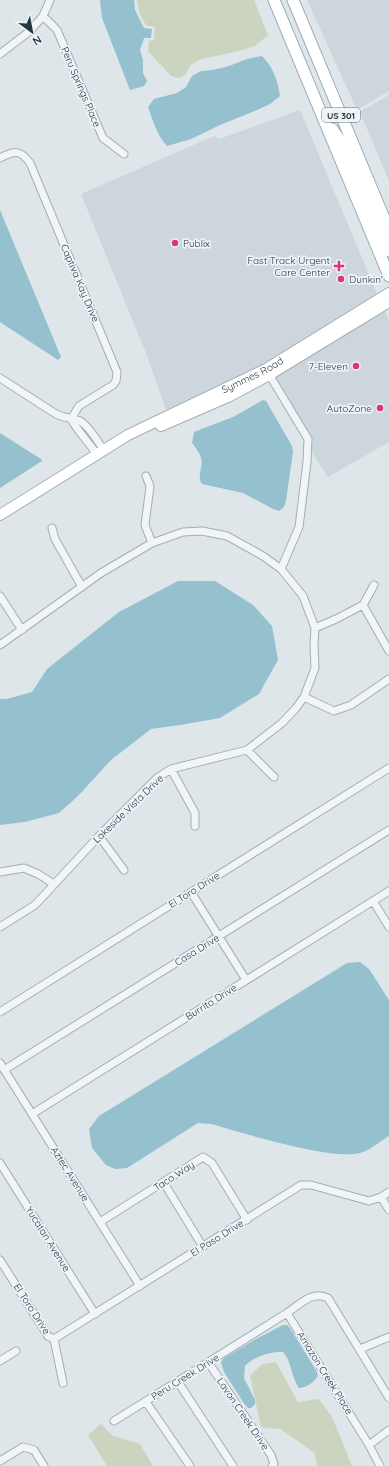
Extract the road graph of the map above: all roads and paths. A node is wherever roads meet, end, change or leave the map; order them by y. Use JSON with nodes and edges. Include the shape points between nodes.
{"nodes":[{"id":1,"x":50,"y":0,"type":"edge"},
{"id":2,"x":274,"y":0,"type":"edge"},
{"id":3,"x":293,"y":0,"type":"edge"},
{"id":4,"x":43,"y":16,"type":"junction"},
{"id":5,"x":0,"y":54,"type":"edge"},
{"id":6,"x":322,"y":118,"type":"junction"},
{"id":7,"x":124,"y":154,"type":"dead end"},
{"id":8,"x":0,"y":158,"type":"edge"},
{"id":9,"x":389,"y":230,"type":"edge"},
{"id":10,"x":389,"y":251,"type":"edge"},
{"id":11,"x":389,"y":276,"type":"edge"},
{"id":12,"x":389,"y":293,"type":"edge"},
{"id":13,"x":389,"y":302,"type":"edge"},
{"id":14,"x":267,"y":372,"type":"junction"},
{"id":15,"x":0,"y":378,"type":"edge"},
{"id":16,"x":71,"y":419,"type":"junction"},
{"id":17,"x":104,"y":451,"type":"junction"},
{"id":18,"x":146,"y":476,"type":"dead end"},
{"id":19,"x":0,"y":514,"type":"edge"},
{"id":20,"x":52,"y":528,"type":"dead end"},
{"id":21,"x":152,"y":543,"type":"junction"},
{"id":22,"x":281,"y":569,"type":"junction"},
{"id":23,"x":374,"y":585,"type":"dead end"},
{"id":24,"x":82,"y":587,"type":"junction"},
{"id":25,"x":0,"y":596,"type":"edge"},
{"id":26,"x":363,"y":605,"type":"junction"},
{"id":27,"x":314,"y":628,"type":"junction"},
{"id":28,"x":22,"y":630,"type":"junction"},
{"id":29,"x":0,"y":645,"type":"edge"},
{"id":30,"x":389,"y":651,"type":"edge"},
{"id":31,"x":389,"y":679,"type":"edge"},
{"id":32,"x":304,"y":697,"type":"junction"},
{"id":33,"x":247,"y":750,"type":"junction"},
{"id":34,"x":389,"y":768,"type":"edge"},
{"id":35,"x":171,"y":769,"type":"junction"},
{"id":36,"x":274,"y":777,"type":"dead end"},
{"id":37,"x":196,"y":826,"type":"dead end"},
{"id":38,"x":389,"y":830,"type":"edge"},
{"id":39,"x":99,"y":836,"type":"junction"},
{"id":40,"x":124,"y":870,"type":"dead end"},
{"id":41,"x":0,"y":872,"type":"edge"},
{"id":42,"x":54,"y":884,"type":"junction"},
{"id":43,"x":389,"y":891,"type":"edge"},
{"id":44,"x":191,"y":892,"type":"junction"},
{"id":45,"x":373,"y":901,"type":"junction"},
{"id":46,"x":0,"y":927,"type":"edge"},
{"id":47,"x":389,"y":927,"type":"edge"},
{"id":48,"x":219,"y":936,"type":"junction"},
{"id":49,"x":246,"y":980,"type":"junction"},
{"id":50,"x":0,"y":1012,"type":"edge"},
{"id":51,"x":0,"y":1063,"type":"edge"},
{"id":52,"x":4,"y":1070,"type":"junction"},
{"id":53,"x":32,"y":1114,"type":"junction"},
{"id":54,"x":0,"y":1163,"type":"edge"},
{"id":55,"x":164,"y":1183,"type":"junction"},
{"id":56,"x":389,"y":1192,"type":"edge"},
{"id":57,"x":381,"y":1197,"type":"junction"},
{"id":58,"x":389,"y":1210,"type":"edge"},
{"id":59,"x":246,"y":1220,"type":"junction"},
{"id":60,"x":100,"y":1222,"type":"junction"},
{"id":61,"x":203,"y":1247,"type":"junction"},
{"id":62,"x":0,"y":1260,"type":"edge"},
{"id":63,"x":140,"y":1286,"type":"junction"},
{"id":64,"x":287,"y":1313,"type":"junction"},
{"id":65,"x":96,"y":1314,"type":"junction"},
{"id":66,"x":389,"y":1337,"type":"edge"},
{"id":67,"x":54,"y":1339,"type":"junction"},
{"id":68,"x":360,"y":1349,"type":"junction"},
{"id":69,"x":16,"y":1351,"type":"dead end"},
{"id":70,"x":0,"y":1361,"type":"edge"},
{"id":71,"x":208,"y":1362,"type":"junction"},
{"id":72,"x":178,"y":1382,"type":"junction"},
{"id":73,"x":62,"y":1383,"type":"dead end"},
{"id":74,"x":388,"y":1393,"type":"edge"},
{"id":75,"x":146,"y":1402,"type":"junction"},
{"id":76,"x":114,"y":1420,"type":"dead end"},
{"id":77,"x":389,"y":1430,"type":"edge"},
{"id":78,"x":369,"y":1445,"type":"junction"},
{"id":79,"x":0,"y":1461,"type":"edge"},
{"id":80,"x":44,"y":1466,"type":"edge"},
{"id":81,"x":190,"y":1466,"type":"edge"},
{"id":82,"x":233,"y":1466,"type":"edge"},
{"id":83,"x":272,"y":1466,"type":"edge"},
{"id":84,"x":380,"y":1466,"type":"edge"}],
"edges":[{"from":1,"to":4,"type":"street"},
{"from":2,"to":6,"type":"main road","number":"US 301"},
{"from":3,"to":9,"type":"main road","number":"US 301"},
{"from":4,"to":5,"type":"street","via":[[30,31]]},
{"from":4,"to":7,"type":"street","name":"Peru Springs Place","via":[[57,30],[103,138]]},
{"from":6,"to":10,"type":"main road","via":[[346,149]]},
{"from":6,"to":11,"type":"main road","number":"US 301"},
{"from":8,"to":16,"type":"street","name":"Captiva Kay Drive","via":[[19,152],[30,163],[117,372],[113,385],[79,406]]},
{"from":12,"to":14,"type":"street","name":"Symmes Road"},
{"from":13,"to":14,"type":"street","name":"Symmes Road"},
{"from":14,"to":17,"type":"street","name":"Symmes Road","via":[[214,403]]},
{"from":14,"to":22,"type":"street","via":[[308,439],[299,527]]},
{"from":15,"to":16,"type":"street","via":[[56,414]]},
{"from":16,"to":17,"type":"street","via":[[89,443]]},
{"from":17,"to":19,"type":"street","name":"Symmes Road"},
{"from":18,"to":21,"type":"street","via":[[150,486],[145,525]]},
{"from":20,"to":24,"type":"street","via":[[55,539]]},
{"from":21,"to":22,"type":"street","name":"Lakeside Vista Drive","via":[[183,532],[202,530],[227,536]]},
{"from":21,"to":24,"type":"street","name":"Lakeside Vista Drive"},
{"from":22,"to":27,"type":"street","name":"Lakeside Vista Drive","via":[[303,596]]},
{"from":23,"to":26,"type":"street"},
{"from":24,"to":28,"type":"street","name":"Lakeside Vista Drive"},
{"from":25,"to":28,"type":"street"},
{"from":26,"to":27,"type":"street"},
{"from":26,"to":30,"type":"street"},
{"from":27,"to":32,"type":"street","name":"Lakeside Vista Drive","via":[[315,668]]},
{"from":28,"to":29,"type":"street","name":"Lakeside Vista Drive"},
{"from":31,"to":32,"type":"street","via":[[351,705],[334,710]]},
{"from":32,"to":33,"type":"street","name":"Lakeside Vista Drive","via":[[282,723]]},
{"from":33,"to":35,"type":"street","name":"Lakeside Vista Drive"},
{"from":33,"to":36,"type":"street"},
{"from":34,"to":44,"type":"street","name":"El Toro Drive"},
{"from":35,"to":37,"type":"street","via":[[195,813]]},
{"from":35,"to":39,"type":"street","name":"Lakeside Vista Drive","via":[[157,778]]},
{"from":38,"to":48,"type":"street","name":"Casa Drive"},
{"from":39,"to":40,"type":"street"},
{"from":39,"to":42,"type":"street","name":"Lakeside Vista Drive"},
{"from":41,"to":42,"type":"street","via":[[24,868]]},
{"from":42,"to":46,"type":"street","name":"Lakeside Vista Drive","via":[[35,905]]},
{"from":43,"to":45,"type":"street","name":"Burrito Drive"},
{"from":44,"to":48,"type":"street"},
{"from":44,"to":50,"type":"street","name":"El Toro Drive"},
{"from":45,"to":47,"type":"street"},
{"from":45,"to":49,"type":"street","name":"Burrito Drive"},
{"from":48,"to":49,"type":"street"},
{"from":48,"to":52,"type":"street","name":"Casa Drive"},
{"from":49,"to":53,"type":"street","name":"Burrito Drive"},
{"from":51,"to":52,"type":"street","name":"Aztec Avenue"},
{"from":52,"to":53,"type":"street","name":"Aztec Avenue"},
{"from":53,"to":60,"type":"street","name":"Aztec Avenue"},
{"from":54,"to":65,"type":"street","name":"Yucatan Avenue"},
{"from":55,"to":59,"type":"street","name":"Taco Way","via":[[203,1158],[212,1163]]},
{"from":55,"to":60,"type":"street","name":"Taco Way"},
{"from":55,"to":61,"type":"street"},
{"from":56,"to":57,"type":"street","name":"El Paso Drive"},
{"from":57,"to":58,"type":"street"},
{"from":57,"to":59,"type":"street","name":"El Paso Drive","via":[[370,1201],[311,1185],[301,1186]]},
{"from":59,"to":61,"type":"street","name":"El Paso Drive"},
{"from":60,"to":63,"type":"street","name":"Aztec Avenue"},
{"from":61,"to":63,"type":"street","name":"El Paso Drive"},
{"from":62,"to":67,"type":"street","name":"El Toro Drive","via":[[48,1336]]},
{"from":63,"to":65,"type":"street","name":"El Paso Drive"},
{"from":64,"to":68,"type":"street","via":[[313,1295],[321,1294],[328,1298]]},
{"from":64,"to":71,"type":"street","name":"Peru Creek Drive"},
{"from":64,"to":78,"type":"street","name":"Amazon Creek Place"},
{"from":65,"to":67,"type":"street","name":"El Paso Drive"},
{"from":66,"to":68,"type":"street"},
{"from":67,"to":73,"type":"street","name":"El Toro Drive"},
{"from":68,"to":74,"type":"street"},
{"from":69,"to":70,"type":"street"},
{"from":71,"to":72,"type":"street","name":"Peru Creek Drive"},
{"from":71,"to":83,"type":"street","name":"Lavon Creek Drive","via":[[271,1455],[274,1464]]},
{"from":72,"to":75,"type":"street","name":"Peru Creek Drive"},
{"from":72,"to":82,"type":"street"},
{"from":75,"to":76,"type":"street","name":"Peru Creek Drive"},
{"from":75,"to":81,"type":"street"},
{"from":77,"to":78,"type":"street"},
{"from":78,"to":84,"type":"street","name":"Amazon Creek Place"},
{"from":79,"to":80,"type":"street","via":[[23,1447],[34,1450]]}]}
